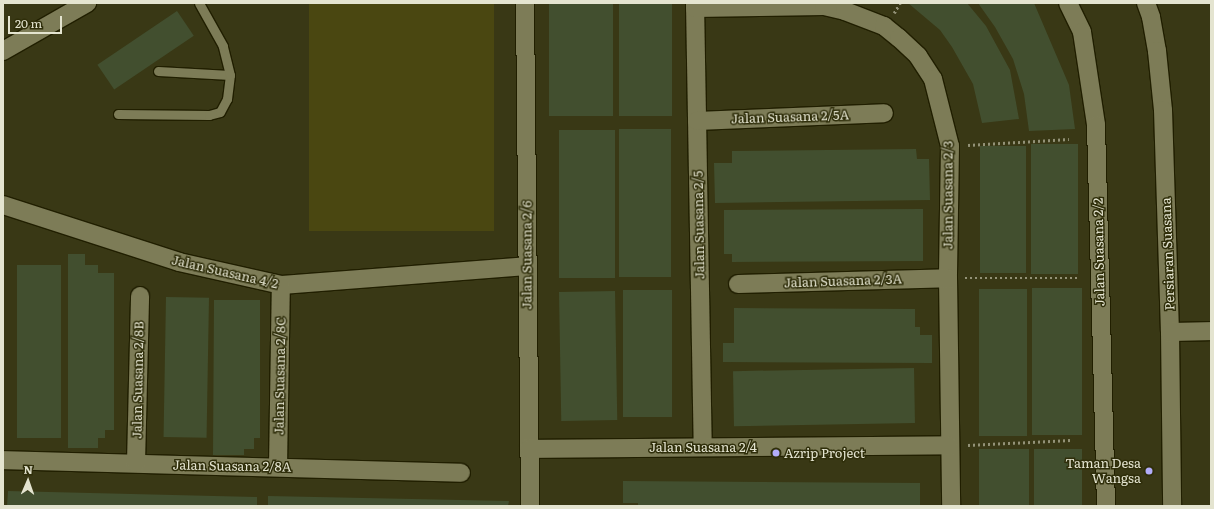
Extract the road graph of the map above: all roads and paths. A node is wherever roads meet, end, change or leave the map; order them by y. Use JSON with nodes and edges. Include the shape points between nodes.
{"nodes":[{"id":1,"x":87,"y":3,"type":"edge"},
{"id":2,"x":199,"y":3,"type":"edge"},
{"id":3,"x":525,"y":3,"type":"edge"},
{"id":4,"x":1068,"y":3,"type":"edge"},
{"id":5,"x":1146,"y":3,"type":"edge"},
{"id":6,"x":695,"y":6,"type":"edge"},
{"id":7,"x":3,"y":51,"type":"edge"},
{"id":8,"x":158,"y":71,"type":"dead end"},
{"id":9,"x":230,"y":75,"type":"junction"},
{"id":10,"x":884,"y":113,"type":"dead end"},
{"id":11,"x":118,"y":114,"type":"dead end"},
{"id":12,"x":697,"y":121,"type":"junction"},
{"id":13,"x":1069,"y":139,"type":"dead end"},
{"id":14,"x":950,"y":146,"type":"junction"},
{"id":15,"x":3,"y":205,"type":"edge"},
{"id":16,"x":3,"y":209,"type":"edge"},
{"id":17,"x":527,"y":266,"type":"junction"},
{"id":18,"x":948,"y":278,"type":"junction"},
{"id":19,"x":1079,"y":278,"type":"dead end"},
{"id":20,"x":738,"y":284,"type":"dead end"},
{"id":21,"x":282,"y":285,"type":"junction"},
{"id":22,"x":140,"y":296,"type":"dead end"},
{"id":23,"x":1211,"y":331,"type":"edge"},
{"id":24,"x":1170,"y":332,"type":"junction"},
{"id":25,"x":1071,"y":440,"type":"dead end"},
{"id":26,"x":949,"y":446,"type":"junction"},
{"id":27,"x":704,"y":447,"type":"junction"},
{"id":28,"x":529,"y":449,"type":"junction"},
{"id":29,"x":3,"y":460,"type":"edge"},
{"id":30,"x":136,"y":463,"type":"junction"},
{"id":31,"x":278,"y":467,"type":"junction"},
{"id":32,"x":461,"y":473,"type":"dead end"},
{"id":33,"x":530,"y":506,"type":"edge"},
{"id":34,"x":951,"y":506,"type":"edge"},
{"id":35,"x":1106,"y":506,"type":"edge"},
{"id":36,"x":1172,"y":506,"type":"edge"}],
"edges":[{"from":1,"to":7,"type":"street"},
{"from":2,"to":9,"type":"lane","via":[[223,46]]},
{"from":3,"to":17,"type":"street","name":"Jalan Suasana 2/6"},
{"from":4,"to":35,"type":"street","name":"Jalan Suasana 2/2","via":[[1082,32],[1096,124]]},
{"from":5,"to":24,"type":"street","name":"Persiaran Suasana","via":[[1152,17],[1163,110]]},
{"from":6,"to":12,"type":"street","name":"Jalan Suasana 2/5"},
{"from":6,"to":14,"type":"street","name":"Jalan Suasana 2/3","via":[[824,6],[884,26],[918,56],[933,79]]},
{"from":8,"to":9,"type":"lane"},
{"from":9,"to":11,"type":"lane","via":[[227,99],[220,112],[210,115]]},
{"from":10,"to":12,"type":"street","name":"Jalan Suasana 2/5A"},
{"from":12,"to":27,"type":"street","name":"Jalan Suasana 2/5"},
{"from":13,"to":14,"type":"path"},
{"from":14,"to":18,"type":"street","name":"Jalan Suasana 2/3"},
{"from":15,"to":16,"type":"street"},
{"from":15,"to":21,"type":"street","name":"Jalan Suasana 4/2","via":[[179,262]]},
{"from":17,"to":21,"type":"street","name":"Jalan Suasana 4/2"},
{"from":17,"to":28,"type":"street","name":"Jalan Suasana 2/6"},
{"from":18,"to":19,"type":"path"},
{"from":18,"to":20,"type":"street","name":"Jalan Suasana 2/3A"},
{"from":18,"to":26,"type":"street","name":"Jalan Suasana 2/3"},
{"from":21,"to":31,"type":"street","name":"Jalan Suasana 2/8C"},
{"from":22,"to":30,"type":"street","name":"Jalan Suasana 2/8B"},
{"from":23,"to":24,"type":"street"},
{"from":24,"to":36,"type":"street","name":"Persiaran Suasana"},
{"from":25,"to":26,"type":"path"},
{"from":26,"to":27,"type":"street","name":"Jalan Suasana 2/4"},
{"from":26,"to":34,"type":"street","name":"Jalan Suasana 2/3"},
{"from":27,"to":28,"type":"street","name":"Jalan Suasana 2/4"},
{"from":28,"to":33,"type":"street","name":"Jalan Suasana 2/6"},
{"from":29,"to":30,"type":"street","name":"Jalan Suasana 2/8A"},
{"from":30,"to":31,"type":"street","name":"Jalan Suasana 2/8A"},
{"from":31,"to":32,"type":"street","name":"Jalan Suasana 2/8A"}]}
